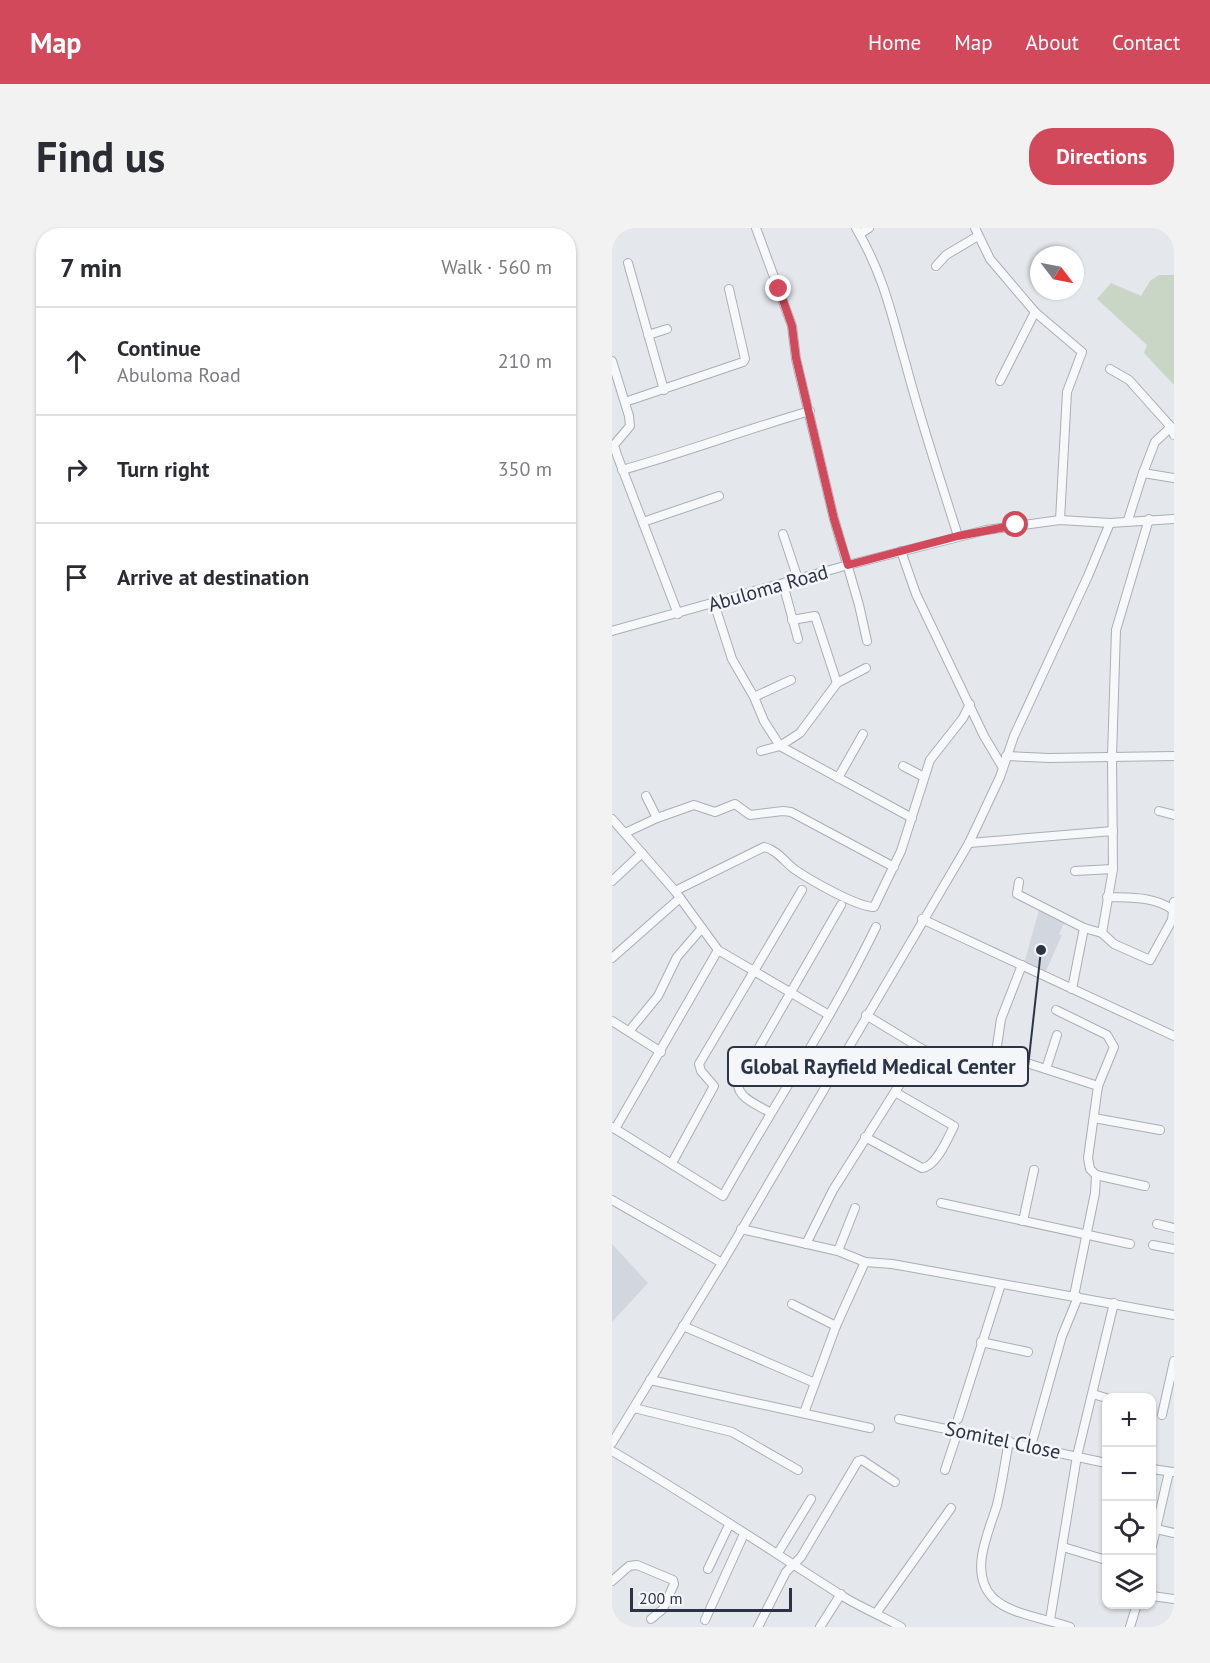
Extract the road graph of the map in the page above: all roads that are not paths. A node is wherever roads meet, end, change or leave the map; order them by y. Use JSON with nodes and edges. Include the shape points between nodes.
{"nodes":[{"id":1,"x":756,"y":228,"type":"edge"},
{"id":2,"x":869,"y":228,"type":"edge"},
{"id":3,"x":858,"y":231,"type":"edge"},
{"id":4,"x":976,"y":232,"type":"edge"},
{"id":5,"x":628,"y":263,"type":"dead end"},
{"id":6,"x":936,"y":266,"type":"dead end"},
{"id":7,"x":729,"y":289,"type":"dead end"},
{"id":8,"x":1035,"y":312,"type":"junction"},
{"id":9,"x":667,"y":329,"type":"dead end"},
{"id":10,"x":648,"y":335,"type":"junction"},
{"id":11,"x":612,"y":361,"type":"edge"},
{"id":12,"x":1110,"y":369,"type":"dead end"},
{"id":13,"x":1000,"y":381,"type":"dead end"},
{"id":14,"x":664,"y":390,"type":"junction"},
{"id":15,"x":625,"y":402,"type":"junction"},
{"id":16,"x":810,"y":411,"type":"junction"},
{"id":17,"x":1172,"y":431,"type":"edge"},
{"id":18,"x":622,"y":470,"type":"junction"},
{"id":19,"x":1143,"y":473,"type":"junction"},
{"id":20,"x":1174,"y":478,"type":"edge"},
{"id":21,"x":719,"y":496,"type":"dead end"},
{"id":22,"x":1149,"y":519,"type":"junction"},
{"id":23,"x":1174,"y":519,"type":"edge"},
{"id":24,"x":1060,"y":520,"type":"junction"},
{"id":25,"x":1128,"y":520,"type":"junction"},
{"id":26,"x":643,"y":522,"type":"junction"},
{"id":27,"x":1110,"y":523,"type":"junction"},
{"id":28,"x":783,"y":534,"type":"dead end"},
{"id":29,"x":958,"y":536,"type":"junction"},
{"id":30,"x":901,"y":551,"type":"junction"},
{"id":31,"x":848,"y":565,"type":"junction"},
{"id":32,"x":798,"y":579,"type":"junction"},
{"id":33,"x":783,"y":584,"type":"junction"},
{"id":34,"x":714,"y":603,"type":"junction"},
{"id":35,"x":678,"y":614,"type":"junction"},
{"id":36,"x":792,"y":620,"type":"junction"},
{"id":37,"x":612,"y":631,"type":"edge"},
{"id":38,"x":798,"y":639,"type":"dead end"},
{"id":39,"x":867,"y":641,"type":"dead end"},
{"id":40,"x":866,"y":668,"type":"dead end"},
{"id":41,"x":791,"y":680,"type":"dead end"},
{"id":42,"x":837,"y":683,"type":"junction"},
{"id":43,"x":754,"y":697,"type":"junction"},
{"id":44,"x":970,"y":704,"type":"junction"},
{"id":45,"x":963,"y":718,"type":"junction"},
{"id":46,"x":978,"y":721,"type":"junction"},
{"id":47,"x":863,"y":734,"type":"dead end"},
{"id":48,"x":780,"y":746,"type":"junction"},
{"id":49,"x":1174,"y":751,"type":"edge"},
{"id":50,"x":760,"y":752,"type":"dead end"},
{"id":51,"x":1006,"y":756,"type":"junction"},
{"id":52,"x":1112,"y":756,"type":"junction"},
{"id":53,"x":1174,"y":756,"type":"edge"},
{"id":54,"x":903,"y":766,"type":"dead end"},
{"id":55,"x":1002,"y":768,"type":"junction"},
{"id":56,"x":924,"y":777,"type":"junction"},
{"id":57,"x":838,"y":778,"type":"junction"},
{"id":58,"x":646,"y":796,"type":"dead end"},
{"id":59,"x":1160,"y":812,"type":"dead end"},
{"id":60,"x":1174,"y":814,"type":"edge"},
{"id":61,"x":657,"y":818,"type":"junction"},
{"id":62,"x":912,"y":818,"type":"junction"},
{"id":63,"x":612,"y":819,"type":"edge"},
{"id":64,"x":1113,"y":831,"type":"junction"},
{"id":65,"x":625,"y":833,"type":"junction"},
{"id":66,"x":969,"y":843,"type":"junction"},
{"id":67,"x":642,"y":853,"type":"junction"},
{"id":68,"x":894,"y":867,"type":"junction"},
{"id":69,"x":1113,"y":869,"type":"junction"},
{"id":70,"x":1075,"y":871,"type":"dead end"},
{"id":71,"x":612,"y":881,"type":"edge"},
{"id":72,"x":1018,"y":882,"type":"dead end"},
{"id":73,"x":802,"y":890,"type":"dead end"},
{"id":74,"x":678,"y":894,"type":"junction"},
{"id":75,"x":1107,"y":897,"type":"junction"},
{"id":76,"x":841,"y":905,"type":"dead end"},
{"id":77,"x":1173,"y":906,"type":"edge"},
{"id":78,"x":922,"y":919,"type":"junction"},
{"id":79,"x":876,"y":927,"type":"dead end"},
{"id":80,"x":1084,"y":927,"type":"junction"},
{"id":81,"x":702,"y":928,"type":"junction"},
{"id":82,"x":1101,"y":933,"type":"junction"},
{"id":83,"x":718,"y":950,"type":"junction"},
{"id":84,"x":612,"y":958,"type":"edge"},
{"id":85,"x":1022,"y":965,"type":"junction"},
{"id":86,"x":753,"y":972,"type":"junction"},
{"id":87,"x":1072,"y":989,"type":"junction"},
{"id":88,"x":791,"y":993,"type":"junction"},
{"id":89,"x":1056,"y":1010,"type":"dead end"},
{"id":90,"x":829,"y":1015,"type":"junction"},
{"id":91,"x":866,"y":1015,"type":"junction"},
{"id":92,"x":612,"y":1021,"type":"edge"},
{"id":93,"x":630,"y":1030,"type":"junction"},
{"id":94,"x":1057,"y":1035,"type":"dead end"},
{"id":95,"x":1174,"y":1036,"type":"edge"},
{"id":96,"x":922,"y":1049,"type":"junction"},
{"id":97,"x":661,"y":1052,"type":"junction"},
{"id":98,"x":1027,"y":1063,"type":"dead end"},
{"id":99,"x":1046,"y":1069,"type":"junction"},
{"id":100,"x":1098,"y":1086,"type":"junction"},
{"id":101,"x":895,"y":1092,"type":"junction"},
{"id":102,"x":769,"y":1112,"type":"junction"},
{"id":103,"x":1094,"y":1118,"type":"junction"},
{"id":104,"x":613,"y":1128,"type":"edge"},
{"id":105,"x":1160,"y":1130,"type":"dead end"},
{"id":106,"x":866,"y":1137,"type":"junction"},
{"id":107,"x":672,"y":1163,"type":"junction"},
{"id":108,"x":1034,"y":1170,"type":"dead end"},
{"id":109,"x":1096,"y":1175,"type":"junction"},
{"id":110,"x":1145,"y":1186,"type":"dead end"},
{"id":111,"x":612,"y":1200,"type":"edge"},
{"id":112,"x":941,"y":1203,"type":"dead end"},
{"id":113,"x":855,"y":1208,"type":"dead end"},
{"id":114,"x":1023,"y":1221,"type":"junction"},
{"id":115,"x":1157,"y":1224,"type":"dead end"},
{"id":116,"x":1174,"y":1228,"type":"edge"},
{"id":117,"x":741,"y":1229,"type":"junction"},
{"id":118,"x":1086,"y":1234,"type":"junction"},
{"id":119,"x":806,"y":1244,"type":"junction"},
{"id":120,"x":1130,"y":1244,"type":"dead end"},
{"id":121,"x":1153,"y":1245,"type":"dead end"},
{"id":122,"x":1174,"y":1249,"type":"edge"},
{"id":123,"x":838,"y":1251,"type":"junction"},
{"id":124,"x":865,"y":1262,"type":"junction"},
{"id":125,"x":722,"y":1263,"type":"junction"},
{"id":126,"x":1001,"y":1284,"type":"junction"},
{"id":127,"x":1076,"y":1297,"type":"junction"},
{"id":128,"x":1114,"y":1303,"type":"junction"},
{"id":129,"x":792,"y":1304,"type":"dead end"},
{"id":130,"x":1174,"y":1315,"type":"edge"},
{"id":131,"x":683,"y":1326,"type":"junction"},
{"id":132,"x":836,"y":1326,"type":"junction"},
{"id":133,"x":981,"y":1342,"type":"junction"},
{"id":134,"x":1028,"y":1352,"type":"dead end"},
{"id":135,"x":1174,"y":1361,"type":"edge"},
{"id":136,"x":650,"y":1380,"type":"junction"},
{"id":137,"x":815,"y":1383,"type":"junction"},
{"id":138,"x":1093,"y":1394,"type":"junction"},
{"id":139,"x":1102,"y":1397,"type":"edge"},
{"id":140,"x":634,"y":1408,"type":"junction"},
{"id":141,"x":804,"y":1413,"type":"junction"},
{"id":142,"x":1162,"y":1415,"type":"dead end"},
{"id":143,"x":899,"y":1419,"type":"dead end"},
{"id":144,"x":958,"y":1419,"type":"dead end"},
{"id":145,"x":870,"y":1428,"type":"dead end"},
{"id":146,"x":958,"y":1431,"type":"junction"},
{"id":147,"x":1009,"y":1441,"type":"junction"},
{"id":148,"x":612,"y":1443,"type":"edge"},
{"id":149,"x":1031,"y":1446,"type":"junction"},
{"id":150,"x":612,"y":1451,"type":"edge"},
{"id":151,"x":1077,"y":1456,"type":"junction"},
{"id":152,"x":1102,"y":1462,"type":"edge"},
{"id":153,"x":798,"y":1470,"type":"dead end"},
{"id":154,"x":945,"y":1470,"type":"dead end"},
{"id":155,"x":1156,"y":1470,"type":"edge"},
{"id":156,"x":1172,"y":1472,"type":"edge"},
{"id":157,"x":895,"y":1482,"type":"dead end"},
{"id":158,"x":811,"y":1498,"type":"dead end"},
{"id":159,"x":951,"y":1508,"type":"dead end"},
{"id":160,"x":1156,"y":1519,"type":"edge"},
{"id":161,"x":729,"y":1524,"type":"junction"},
{"id":162,"x":1156,"y":1529,"type":"edge"},
{"id":163,"x":1174,"y":1533,"type":"edge"},
{"id":164,"x":744,"y":1534,"type":"junction"},
{"id":165,"x":1063,"y":1547,"type":"junction"},
{"id":166,"x":778,"y":1553,"type":"junction"},
{"id":167,"x":1102,"y":1559,"type":"edge"},
{"id":168,"x":795,"y":1563,"type":"junction"},
{"id":169,"x":708,"y":1569,"type":"dead end"},
{"id":170,"x":612,"y":1581,"type":"edge"},
{"id":171,"x":841,"y":1594,"type":"junction"},
{"id":172,"x":1156,"y":1597,"type":"edge"},
{"id":173,"x":1174,"y":1599,"type":"edge"},
{"id":174,"x":1136,"y":1609,"type":"edge"},
{"id":175,"x":877,"y":1612,"type":"junction"},
{"id":176,"x":651,"y":1620,"type":"dead end"},
{"id":177,"x":705,"y":1620,"type":"dead end"},
{"id":178,"x":1050,"y":1620,"type":"junction"},
{"id":179,"x":1038,"y":1624,"type":"edge"},
{"id":180,"x":758,"y":1627,"type":"edge"},
{"id":181,"x":820,"y":1627,"type":"edge"},
{"id":182,"x":901,"y":1627,"type":"edge"},
{"id":183,"x":1070,"y":1627,"type":"edge"},
{"id":184,"x":1130,"y":1627,"type":"edge"}],
"edges":[{"from":1,"to":16,"type":"street","via":[[792,326]]},
{"from":2,"to":3,"type":"street"},
{"from":3,"to":29,"type":"street","via":[[889,298]]},
{"from":4,"to":6,"type":"street"},
{"from":4,"to":8,"type":"street","via":[[990,259]]},
{"from":5,"to":10,"type":"street"},
{"from":7,"to":14,"type":"street","via":[[745,359]]},
{"from":8,"to":13,"type":"street"},
{"from":8,"to":24,"type":"street","via":[[1082,352],[1067,392]]},
{"from":9,"to":10,"type":"street"},
{"from":10,"to":14,"type":"street"},
{"from":11,"to":15,"type":"street"},
{"from":12,"to":17,"type":"street","via":[[1129,380]]},
{"from":14,"to":15,"type":"street"},
{"from":15,"to":18,"type":"street","via":[[630,426],[614,445]]},
{"from":16,"to":18,"type":"street"},
{"from":16,"to":31,"type":"street"},
{"from":17,"to":19,"type":"street","via":[[1155,442]]},
{"from":18,"to":26,"type":"street"},
{"from":19,"to":20,"type":"street"},
{"from":19,"to":25,"type":"street"},
{"from":21,"to":26,"type":"street"},
{"from":22,"to":23,"type":"street","name":"Abuloma Road"},
{"from":22,"to":25,"type":"street","name":"Abuloma Road"},
{"from":22,"to":52,"type":"street","via":[[1116,630]]},
{"from":24,"to":27,"type":"street","name":"Abuloma Road"},
{"from":24,"to":29,"type":"street","name":"Abuloma Road"},
{"from":25,"to":27,"type":"street","name":"Abuloma Road"},
{"from":26,"to":35,"type":"street"},
{"from":27,"to":51,"type":"street"},
{"from":28,"to":32,"type":"street"},
{"from":29,"to":30,"type":"street","name":"Abuloma Road"},
{"from":30,"to":31,"type":"street","name":"Abuloma Road"},
{"from":30,"to":44,"type":"street","via":[[916,594]]},
{"from":31,"to":32,"type":"street","name":"Abuloma Road"},
{"from":31,"to":39,"type":"street"},
{"from":32,"to":33,"type":"street","name":"Abuloma Road"},
{"from":33,"to":34,"type":"street","name":"Abuloma Road"},
{"from":33,"to":36,"type":"street"},
{"from":34,"to":35,"type":"street","name":"Abuloma Road"},
{"from":34,"to":43,"type":"street","via":[[732,659]]},
{"from":35,"to":37,"type":"street","name":"Abuloma Road"},
{"from":36,"to":38,"type":"street"},
{"from":36,"to":42,"type":"street","via":[[815,616]]},
{"from":40,"to":42,"type":"street"},
{"from":41,"to":43,"type":"street"},
{"from":42,"to":48,"type":"street","via":[[800,733]]},
{"from":43,"to":48,"type":"street"},
{"from":44,"to":45,"type":"street"},
{"from":44,"to":46,"type":"street"},
{"from":45,"to":46,"type":"street"},
{"from":45,"to":56,"type":"street","via":[[936,749]]},
{"from":46,"to":55,"type":"street"},
{"from":47,"to":57,"type":"street"},
{"from":48,"to":50,"type":"street"},
{"from":48,"to":57,"type":"street"},
{"from":49,"to":53,"type":"street"},
{"from":51,"to":52,"type":"street"},
{"from":51,"to":55,"type":"street"},
{"from":52,"to":53,"type":"street"},
{"from":52,"to":64,"type":"street"},
{"from":54,"to":56,"type":"street"},
{"from":55,"to":66,"type":"street"},
{"from":56,"to":62,"type":"street"},
{"from":57,"to":62,"type":"street"},
{"from":58,"to":61,"type":"street"},
{"from":59,"to":60,"type":"street"},
{"from":61,"to":65,"type":"street"},
{"from":61,"to":68,"type":"street","via":[[694,805],[715,812],[735,804],[750,815],[783,811]]},
{"from":62,"to":68,"type":"street"},
{"from":63,"to":65,"type":"street"},
{"from":64,"to":66,"type":"street"},
{"from":64,"to":69,"type":"street"},
{"from":65,"to":67,"type":"street"},
{"from":66,"to":78,"type":"street"},
{"from":67,"to":71,"type":"street"},
{"from":67,"to":74,"type":"street"},
{"from":68,"to":74,"type":"street","via":[[877,904],[871,907],[809,878],[771,849],[764,848]]},
{"from":69,"to":70,"type":"street"},
{"from":69,"to":75,"type":"street"},
{"from":72,"to":80,"type":"street","via":[[1017,894]]},
{"from":73,"to":86,"type":"street"},
{"from":74,"to":81,"type":"street"},
{"from":74,"to":84,"type":"street"},
{"from":75,"to":77,"type":"street"},
{"from":75,"to":82,"type":"street"},
{"from":76,"to":88,"type":"street"},
{"from":77,"to":82,"type":"street","via":[[1172,920],[1150,960],[1114,944]]},
{"from":78,"to":85,"type":"street"},
{"from":78,"to":91,"type":"street"},
{"from":79,"to":90,"type":"street"},
{"from":80,"to":82,"type":"street"},
{"from":80,"to":87,"type":"street"},
{"from":81,"to":83,"type":"street"},
{"from":81,"to":93,"type":"street","via":[[677,957],[658,996]]},
{"from":83,"to":86,"type":"street"},
{"from":83,"to":97,"type":"street"},
{"from":85,"to":87,"type":"street"},
{"from":85,"to":96,"type":"street","via":[[1001,1019],[992,1080]]},
{"from":86,"to":88,"type":"street"},
{"from":86,"to":107,"type":"street","via":[[699,1064],[714,1086]]},
{"from":87,"to":95,"type":"street"},
{"from":88,"to":90,"type":"street"},
{"from":88,"to":102,"type":"street","via":[[738,1084],[743,1096]]},
{"from":89,"to":100,"type":"street","via":[[1088,1024],[1111,1040],[1114,1047]]},
{"from":90,"to":102,"type":"street"},
{"from":91,"to":96,"type":"street"},
{"from":91,"to":117,"type":"street"},
{"from":92,"to":93,"type":"street"},
{"from":93,"to":97,"type":"street"},
{"from":94,"to":99,"type":"street"},
{"from":96,"to":101,"type":"street"},
{"from":97,"to":104,"type":"street"},
{"from":98,"to":99,"type":"street"},
{"from":99,"to":100,"type":"street"},
{"from":100,"to":103,"type":"street"},
{"from":101,"to":106,"type":"street"},
{"from":101,"to":106,"type":"street","via":[[954,1126],[944,1145],[929,1166],[922,1168]]},
{"from":102,"to":107,"type":"street","via":[[723,1196]]},
{"from":103,"to":105,"type":"street"},
{"from":103,"to":109,"type":"street","via":[[1088,1158]]},
{"from":104,"to":107,"type":"street"},
{"from":106,"to":119,"type":"street"},
{"from":108,"to":114,"type":"street"},
{"from":109,"to":110,"type":"street"},
{"from":109,"to":118,"type":"street"},
{"from":111,"to":125,"type":"street"},
{"from":112,"to":114,"type":"street"},
{"from":113,"to":123,"type":"street"},
{"from":114,"to":118,"type":"street"},
{"from":115,"to":116,"type":"street"},
{"from":117,"to":119,"type":"street"},
{"from":117,"to":125,"type":"street"},
{"from":118,"to":120,"type":"street"},
{"from":118,"to":127,"type":"street"},
{"from":119,"to":123,"type":"street"},
{"from":121,"to":122,"type":"street"},
{"from":123,"to":124,"type":"street"},
{"from":124,"to":126,"type":"street"},
{"from":124,"to":132,"type":"street"},
{"from":125,"to":131,"type":"street"},
{"from":126,"to":127,"type":"street"},
{"from":126,"to":133,"type":"street"},
{"from":127,"to":128,"type":"street"},
{"from":127,"to":149,"type":"street"},
{"from":128,"to":130,"type":"street"},
{"from":128,"to":138,"type":"street"},
{"from":129,"to":132,"type":"street"},
{"from":131,"to":136,"type":"street"},
{"from":131,"to":137,"type":"street"},
{"from":132,"to":137,"type":"street"},
{"from":133,"to":134,"type":"street"},
{"from":133,"to":144,"type":"street"},
{"from":135,"to":142,"type":"street"},
{"from":136,"to":140,"type":"street"},
{"from":136,"to":141,"type":"street"},
{"from":137,"to":141,"type":"street"},
{"from":138,"to":139,"type":"street"},
{"from":138,"to":151,"type":"street"},
{"from":140,"to":148,"type":"street"},
{"from":140,"to":153,"type":"street","via":[[732,1432]]},
{"from":141,"to":145,"type":"street"},
{"from":143,"to":146,"type":"street","name":"Somitel Close"},
{"from":146,"to":147,"type":"street","name":"Somitel Close"},
{"from":146,"to":154,"type":"street"},
{"from":147,"to":149,"type":"street","name":"Somitel Close"},
{"from":147,"to":179,"type":"street","via":[[981,1560],[985,1583],[993,1598]]},
{"from":149,"to":151,"type":"street","name":"Somitel Close"},
{"from":150,"to":161,"type":"street"},
{"from":151,"to":152,"type":"street","name":"Somitel Close"},
{"from":151,"to":165,"type":"street"},
{"from":155,"to":156,"type":"street"},
{"from":156,"to":160,"type":"street"},
{"from":157,"to":168,"type":"street","via":[[858,1461]]},
{"from":158,"to":166,"type":"street"},
{"from":159,"to":175,"type":"street"},
{"from":161,"to":164,"type":"street"},
{"from":161,"to":169,"type":"street"},
{"from":162,"to":163,"type":"street"},
{"from":164,"to":166,"type":"street"},
{"from":164,"to":177,"type":"street"},
{"from":165,"to":167,"type":"street"},
{"from":165,"to":178,"type":"street"},
{"from":166,"to":168,"type":"street"},
{"from":168,"to":171,"type":"street"},
{"from":168,"to":180,"type":"street","via":[[770,1599]]},
{"from":170,"to":176,"type":"street","via":[[629,1566],[637,1565],[673,1580],[663,1609]]},
{"from":171,"to":175,"type":"street"},
{"from":171,"to":181,"type":"street"},
{"from":172,"to":173,"type":"street"},
{"from":174,"to":184,"type":"street"},
{"from":175,"to":182,"type":"street"},
{"from":178,"to":179,"type":"street"},
{"from":178,"to":183,"type":"street"}]}
